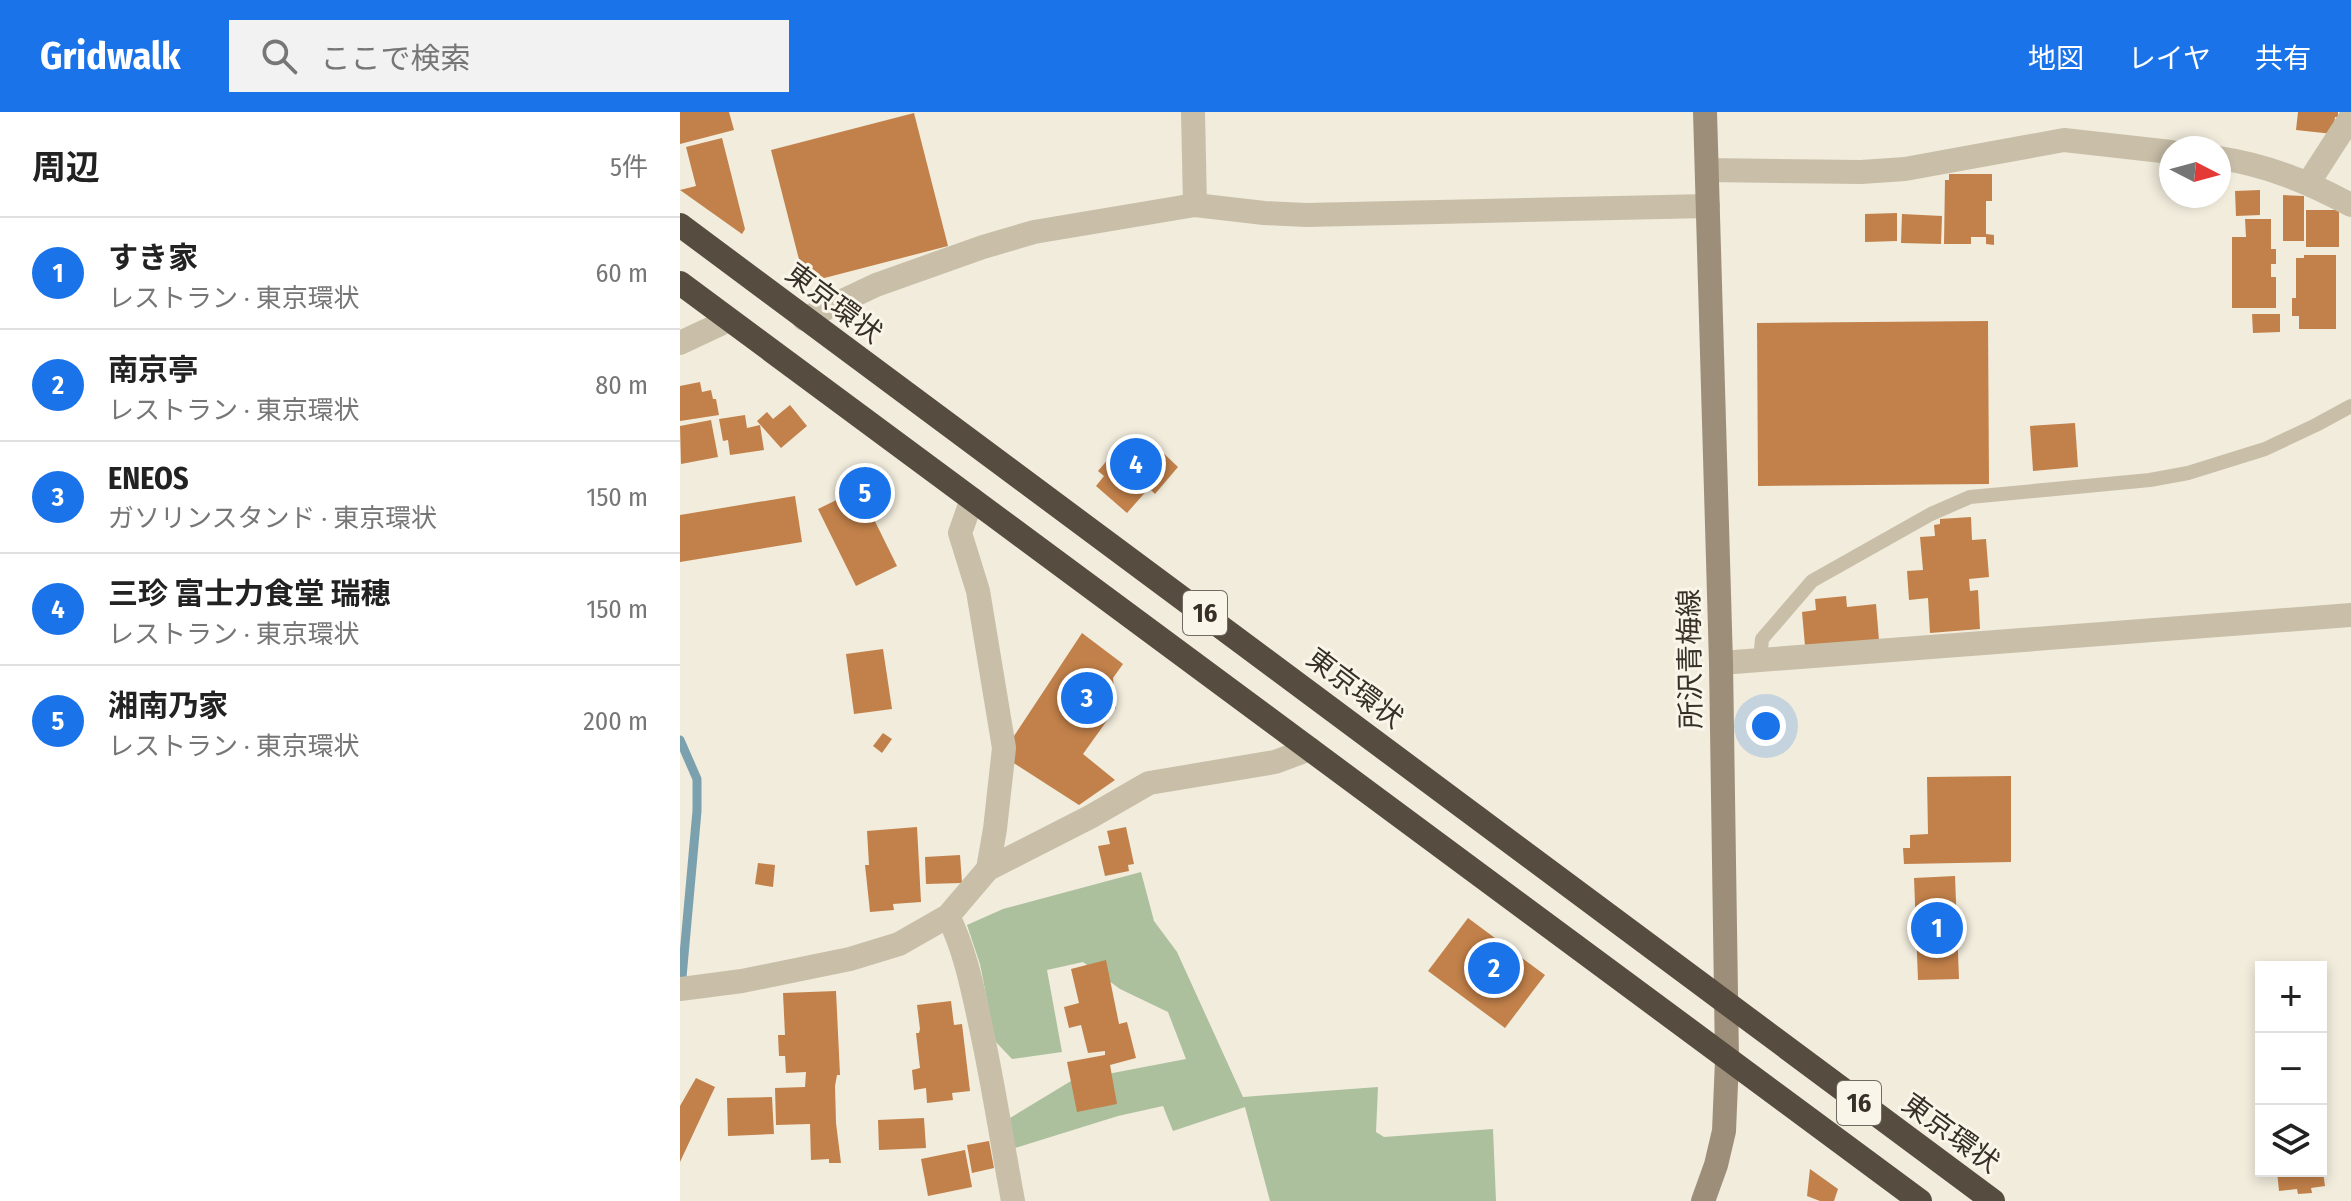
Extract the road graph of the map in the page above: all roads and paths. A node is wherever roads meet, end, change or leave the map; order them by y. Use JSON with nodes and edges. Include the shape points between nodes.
{"nodes":[{"id":1,"x":1193,"y":112,"type":"edge"},
{"id":2,"x":1705,"y":112,"type":"edge"},
{"id":3,"x":2351,"y":117,"type":"edge"},
{"id":4,"x":2159,"y":151,"type":"edge"},
{"id":5,"x":2231,"y":160,"type":"edge"},
{"id":6,"x":1707,"y":170,"type":"junction"},
{"id":7,"x":2309,"y":182,"type":"junction"},
{"id":8,"x":1195,"y":205,"type":"junction"},
{"id":9,"x":2351,"y":205,"type":"edge"},
{"id":10,"x":1708,"y":206,"type":"junction"},
{"id":11,"x":680,"y":225,"type":"edge"},
{"id":12,"x":680,"y":283,"type":"edge"},
{"id":13,"x":804,"y":319,"type":"junction"},
{"id":14,"x":729,"y":320,"type":"junction"},
{"id":15,"x":680,"y":343,"type":"edge"},
{"id":16,"x":2351,"y":406,"type":"edge"},
{"id":17,"x":972,"y":499,"type":"junction"},
{"id":18,"x":2351,"y":615,"type":"edge"},
{"id":19,"x":1760,"y":660,"type":"junction"},
{"id":20,"x":1721,"y":663,"type":"junction"},
{"id":21,"x":1310,"y":749,"type":"junction"},
{"id":22,"x":988,"y":869,"type":"junction"},
{"id":23,"x":948,"y":916,"type":"junction"},
{"id":24,"x":685,"y":988,"type":"edge"},
{"id":25,"x":1726,"y":1005,"type":"junction"},
{"id":26,"x":1727,"y":1060,"type":"junction"},
{"id":27,"x":1013,"y":1201,"type":"edge"},
{"id":28,"x":1703,"y":1201,"type":"edge"},
{"id":29,"x":1920,"y":1201,"type":"edge"},
{"id":30,"x":1993,"y":1201,"type":"edge"}],
"edges":[{"from":1,"to":8,"type":"street"},
{"from":2,"to":6,"type":"main road","name":"所沢青梅線"},
{"from":3,"to":7,"type":"street"},
{"from":4,"to":6,"type":"street","via":[[2064,140],[1905,169]]},
{"from":5,"to":7,"type":"street"},
{"from":6,"to":10,"type":"main road","name":"所沢青梅線"},
{"from":7,"to":9,"type":"street"},
{"from":8,"to":10,"type":"street","via":[[1306,215]]},
{"from":8,"to":13,"type":"street","via":[[1034,232],[876,285]]},
{"from":10,"to":20,"type":"main road","name":"所沢青梅線"},
{"from":11,"to":13,"type":"highway","name":"東京環状","number":"16"},
{"from":12,"to":14,"type":"highway","number":"16"},
{"from":13,"to":25,"type":"highway","name":"東京環状","number":"16"},
{"from":14,"to":15,"type":"street"},
{"from":14,"to":17,"type":"highway","number":"16"},
{"from":16,"to":19,"type":"lane","via":[[2265,449],[2188,473],[1970,497],[1812,581],[1762,639]]},
{"from":17,"to":21,"type":"highway","number":"16"},
{"from":17,"to":22,"type":"street","via":[[960,533],[978,591],[1004,748]]},
{"from":18,"to":19,"type":"street"},
{"from":19,"to":20,"type":"street"},
{"from":20,"to":25,"type":"main road","name":"所沢青梅線"},
{"from":21,"to":22,"type":"street","via":[[1275,762],[1149,783]]},
{"from":21,"to":26,"type":"highway","number":"16"},
{"from":22,"to":23,"type":"street"},
{"from":23,"to":24,"type":"street","via":[[899,944],[850,959]]},
{"from":23,"to":27,"type":"street","via":[[971,980]]},
{"from":25,"to":26,"type":"main road","name":"所沢青梅線"},
{"from":25,"to":30,"type":"highway","name":"東京環状","number":"16"},
{"from":26,"to":28,"type":"main road","name":"所沢青梅線","via":[[1724,1131]]},
{"from":26,"to":29,"type":"highway","number":"16"}]}
